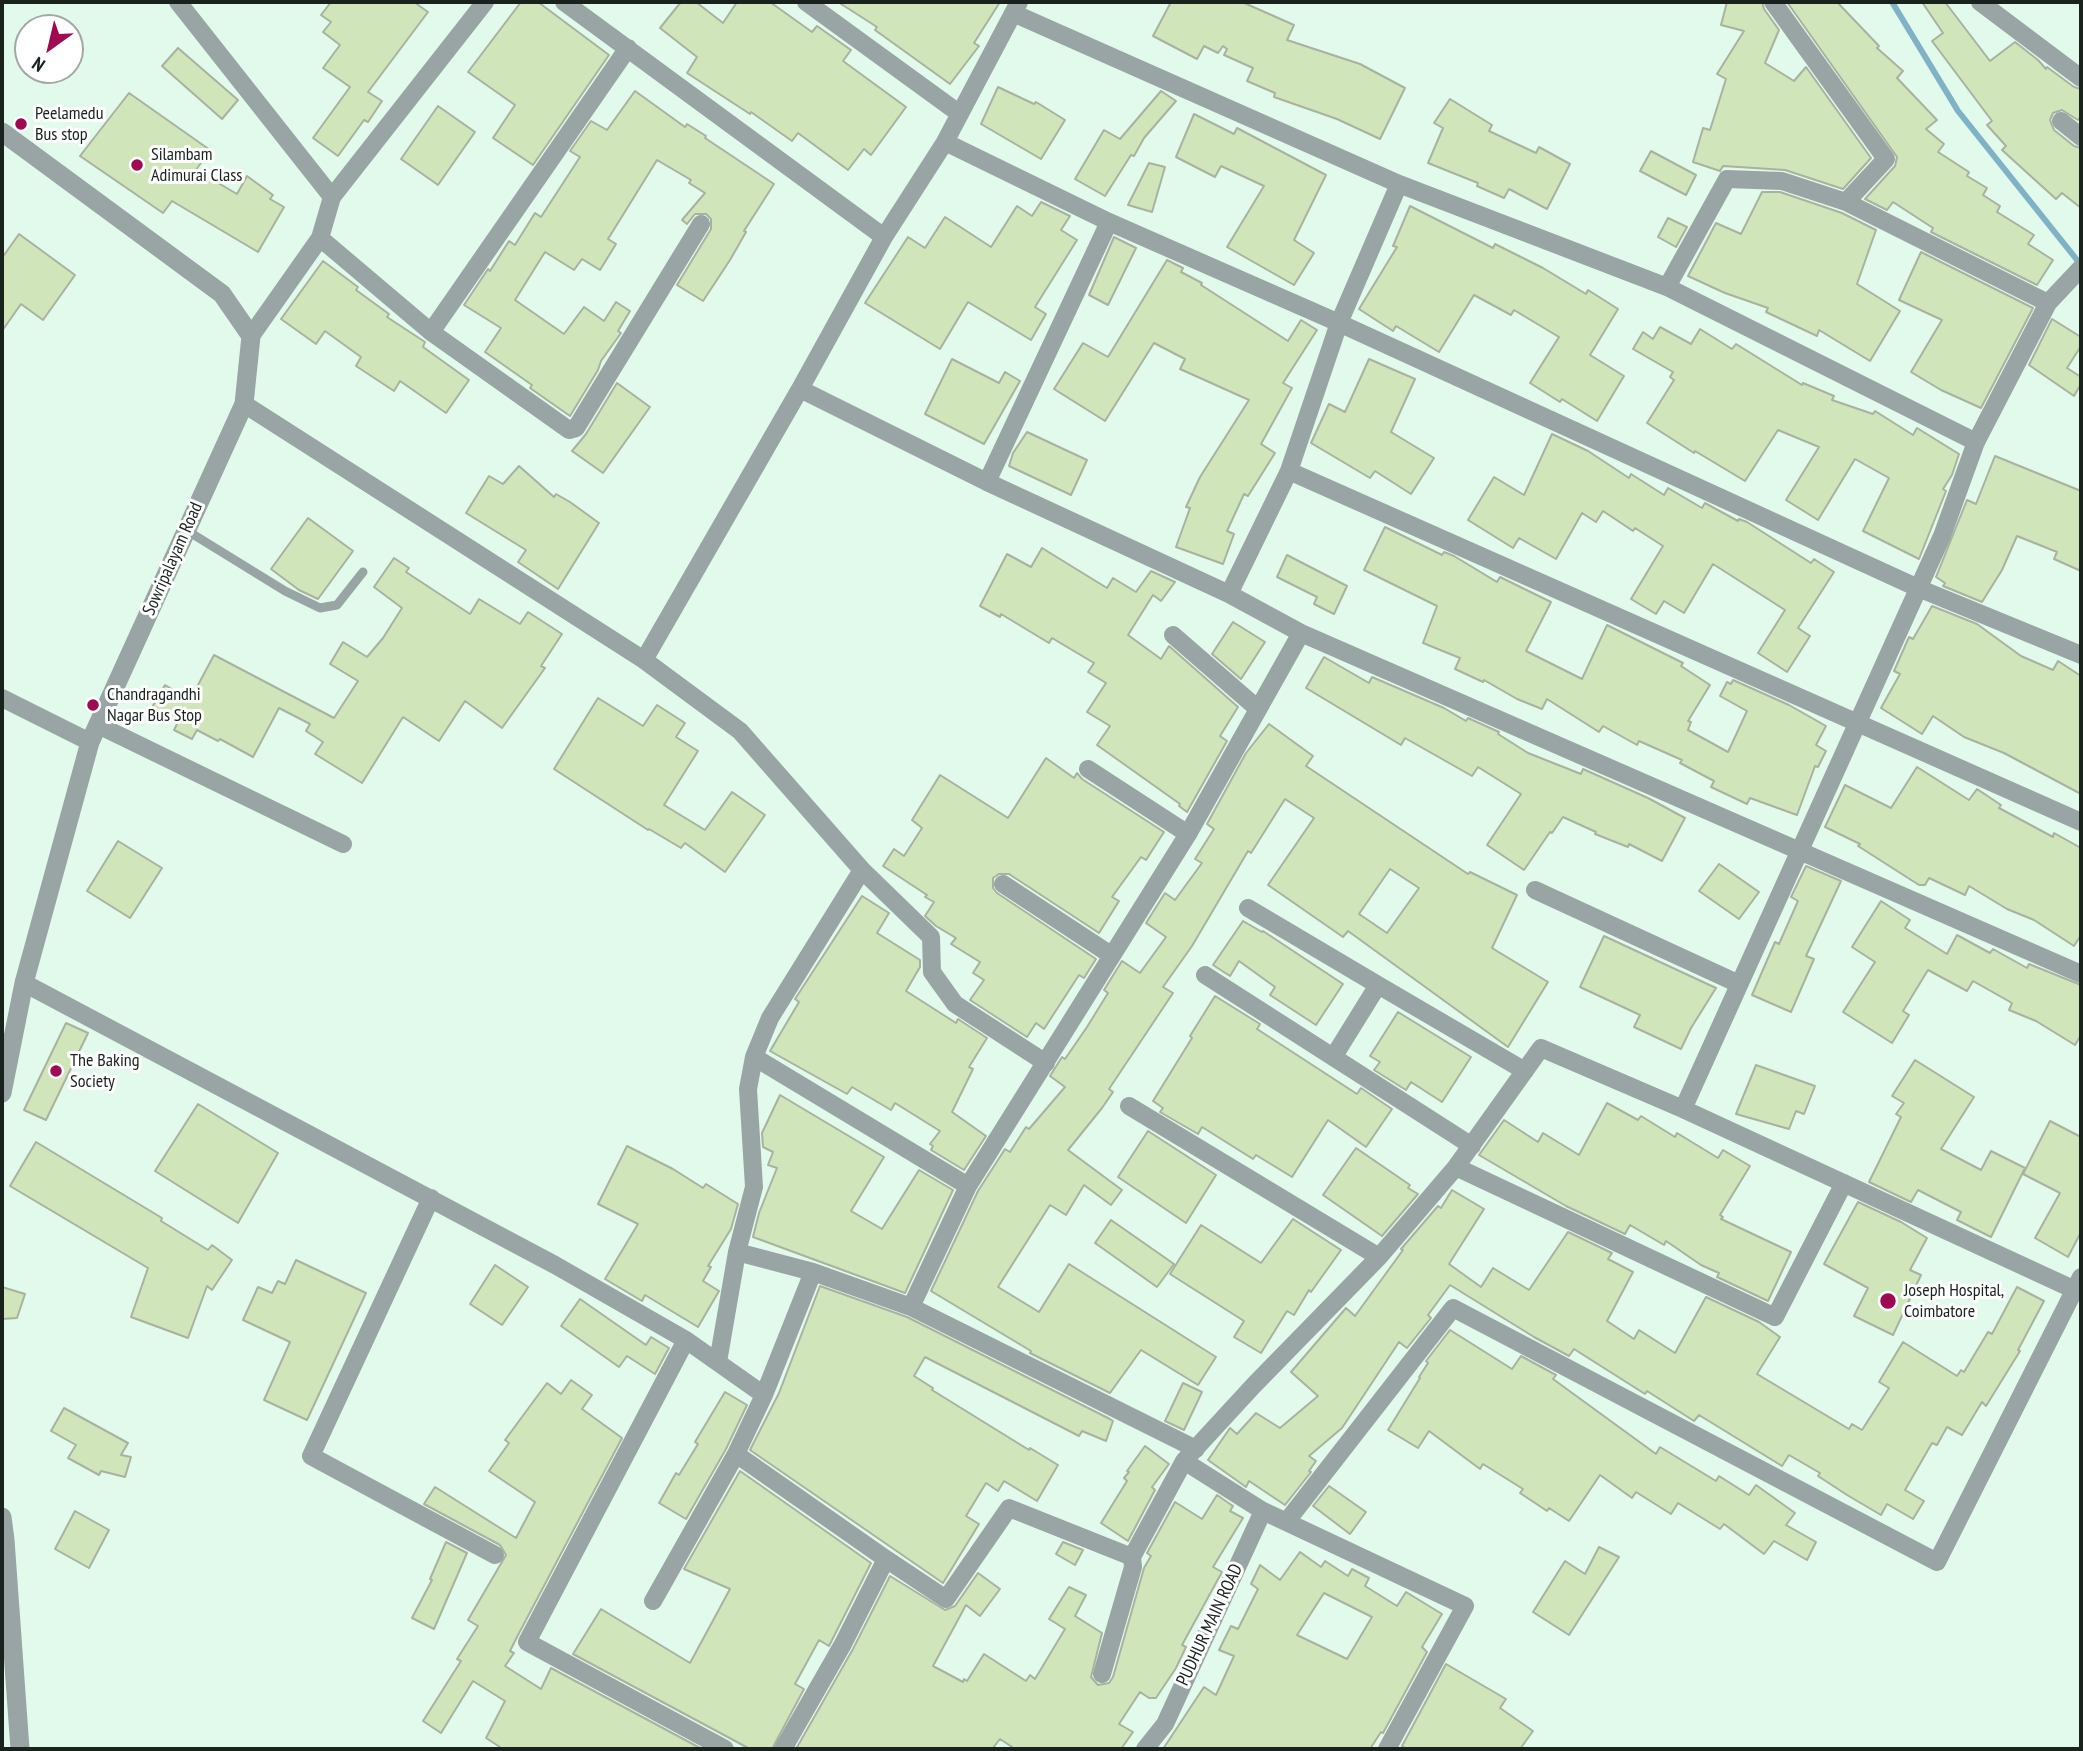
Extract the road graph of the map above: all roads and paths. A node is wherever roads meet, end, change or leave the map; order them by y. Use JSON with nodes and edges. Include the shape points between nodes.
{"nodes":[{"id":1,"x":178,"y":2,"type":"edge"},
{"id":2,"x":485,"y":2,"type":"edge"},
{"id":3,"x":565,"y":2,"type":"edge"},
{"id":4,"x":806,"y":2,"type":"edge"},
{"id":5,"x":1773,"y":2,"type":"edge"},
{"id":6,"x":1980,"y":2,"type":"edge"},
{"id":7,"x":1016,"y":7,"type":"edge"},
{"id":8,"x":628,"y":48,"type":"junction"},
{"id":9,"x":2081,"y":78,"type":"edge"},
{"id":10,"x":960,"y":114,"type":"junction"},
{"id":11,"x":2062,"y":121,"type":"dead end"},
{"id":12,"x":2,"y":132,"type":"edge"},
{"id":13,"x":2081,"y":137,"type":"edge"},
{"id":14,"x":945,"y":142,"type":"junction"},
{"id":15,"x":1399,"y":184,"type":"junction"},
{"id":16,"x":332,"y":197,"type":"junction"},
{"id":17,"x":1846,"y":202,"type":"junction"},
{"id":18,"x":1109,"y":222,"type":"junction"},
{"id":19,"x":701,"y":224,"type":"dead end"},
{"id":20,"x":884,"y":237,"type":"junction"},
{"id":21,"x":320,"y":239,"type":"junction"},
{"id":22,"x":2081,"y":268,"type":"edge"},
{"id":23,"x":1667,"y":287,"type":"junction"},
{"id":24,"x":2048,"y":303,"type":"junction"},
{"id":25,"x":1339,"y":323,"type":"junction"},
{"id":26,"x":431,"y":332,"type":"junction"},
{"id":27,"x":251,"y":336,"type":"junction"},
{"id":28,"x":800,"y":389,"type":"junction"},
{"id":29,"x":244,"y":404,"type":"junction"},
{"id":30,"x":1976,"y":442,"type":"junction"},
{"id":31,"x":1289,"y":471,"type":"junction"},
{"id":32,"x":987,"y":482,"type":"junction"},
{"id":33,"x":186,"y":530,"type":"junction"},
{"id":34,"x":363,"y":572,"type":"dead end"},
{"id":35,"x":1918,"y":588,"type":"junction"},
{"id":36,"x":1229,"y":594,"type":"junction"},
{"id":37,"x":1301,"y":633,"type":"junction"},
{"id":38,"x":1173,"y":635,"type":"dead end"},
{"id":39,"x":2081,"y":655,"type":"edge"},
{"id":40,"x":644,"y":660,"type":"junction"},
{"id":41,"x":2,"y":698,"type":"edge"},
{"id":42,"x":1258,"y":709,"type":"junction"},
{"id":43,"x":1857,"y":724,"type":"junction"},
{"id":44,"x":94,"y":734,"type":"junction"},
{"id":45,"x":1087,"y":769,"type":"dead end"},
{"id":46,"x":2081,"y":822,"type":"edge"},
{"id":47,"x":1188,"y":834,"type":"junction"},
{"id":48,"x":343,"y":844,"type":"dead end"},
{"id":49,"x":1799,"y":851,"type":"junction"},
{"id":50,"x":862,"y":870,"type":"junction"},
{"id":51,"x":1003,"y":884,"type":"dead end"},
{"id":52,"x":1535,"y":890,"type":"dead end"},
{"id":53,"x":1248,"y":908,"type":"dead end"},
{"id":54,"x":1111,"y":956,"type":"junction"},
{"id":55,"x":2081,"y":974,"type":"edge"},
{"id":56,"x":1205,"y":975,"type":"dead end"},
{"id":57,"x":24,"y":983,"type":"junction"},
{"id":58,"x":1739,"y":984,"type":"junction"},
{"id":59,"x":1378,"y":985,"type":"junction"},
{"id":60,"x":1334,"y":1056,"type":"junction"},
{"id":61,"x":754,"y":1057,"type":"junction"},
{"id":62,"x":1046,"y":1063,"type":"junction"},
{"id":63,"x":1525,"y":1071,"type":"junction"},
{"id":64,"x":2,"y":1093,"type":"edge"},
{"id":65,"x":1129,"y":1106,"type":"dead end"},
{"id":66,"x":1683,"y":1109,"type":"junction"},
{"id":67,"x":1472,"y":1146,"type":"junction"},
{"id":68,"x":1456,"y":1167,"type":"junction"},
{"id":69,"x":1844,"y":1184,"type":"junction"},
{"id":70,"x":968,"y":1186,"type":"junction"},
{"id":71,"x":431,"y":1198,"type":"junction"},
{"id":72,"x":737,"y":1252,"type":"junction"},
{"id":73,"x":1379,"y":1257,"type":"junction"},
{"id":74,"x":813,"y":1272,"type":"junction"},
{"id":75,"x":2078,"y":1283,"type":"edge"},
{"id":76,"x":911,"y":1307,"type":"junction"},
{"id":77,"x":686,"y":1339,"type":"junction"},
{"id":78,"x":718,"y":1362,"type":"junction"},
{"id":79,"x":764,"y":1395,"type":"junction"},
{"id":80,"x":736,"y":1454,"type":"junction"},
{"id":81,"x":1190,"y":1455,"type":"junction"},
{"id":82,"x":2,"y":1517,"type":"edge"},
{"id":83,"x":1275,"y":1517,"type":"junction"},
{"id":84,"x":495,"y":1555,"type":"dead end"},
{"id":85,"x":1132,"y":1558,"type":"junction"},
{"id":86,"x":886,"y":1559,"type":"junction"},
{"id":87,"x":653,"y":1601,"type":"dead end"},
{"id":88,"x":1102,"y":1674,"type":"dead end"},
{"id":89,"x":20,"y":1749,"type":"edge"},
{"id":90,"x":725,"y":1749,"type":"edge"},
{"id":91,"x":783,"y":1749,"type":"edge"},
{"id":92,"x":1146,"y":1749,"type":"edge"},
{"id":93,"x":1387,"y":1749,"type":"edge"}],
"edges":[{"from":1,"to":16,"type":"street"},
{"from":2,"to":16,"type":"street"},
{"from":3,"to":8,"type":"street"},
{"from":4,"to":10,"type":"street"},
{"from":5,"to":17,"type":"street","via":[[1886,159]]},
{"from":6,"to":9,"type":"street"},
{"from":7,"to":10,"type":"street"},
{"from":7,"to":15,"type":"street"},
{"from":8,"to":20,"type":"street"},
{"from":8,"to":26,"type":"street"},
{"from":10,"to":14,"type":"street"},
{"from":11,"to":13,"type":"street"},
{"from":12,"to":27,"type":"street","via":[[222,294]]},
{"from":14,"to":18,"type":"street"},
{"from":14,"to":20,"type":"street"},
{"from":15,"to":23,"type":"street"},
{"from":15,"to":25,"type":"street"},
{"from":16,"to":21,"type":"street"},
{"from":17,"to":23,"type":"street","via":[[1782,181],[1727,179]]},
{"from":17,"to":24,"type":"street"},
{"from":18,"to":25,"type":"street"},
{"from":18,"to":32,"type":"street"},
{"from":19,"to":26,"type":"street","via":[[576,428],[569,430]]},
{"from":20,"to":28,"type":"street"},
{"from":21,"to":26,"type":"street"},
{"from":21,"to":27,"type":"street"},
{"from":22,"to":24,"type":"street"},
{"from":23,"to":30,"type":"street"},
{"from":24,"to":30,"type":"street"},
{"from":25,"to":31,"type":"street"},
{"from":25,"to":35,"type":"street"},
{"from":27,"to":29,"type":"street","name":"Sowripalayam Road"},
{"from":28,"to":32,"type":"street"},
{"from":28,"to":40,"type":"street"},
{"from":29,"to":33,"type":"street","name":"Sowripalayam Road"},
{"from":29,"to":40,"type":"street"},
{"from":30,"to":35,"type":"street"},
{"from":31,"to":36,"type":"street"},
{"from":31,"to":43,"type":"street"},
{"from":32,"to":36,"type":"street"},
{"from":33,"to":34,"type":"lane","via":[[320,608],[337,605]]},
{"from":33,"to":44,"type":"street","name":"Sowripalayam Road"},
{"from":35,"to":39,"type":"street"},
{"from":35,"to":43,"type":"street"},
{"from":36,"to":37,"type":"street"},
{"from":37,"to":42,"type":"street"},
{"from":37,"to":49,"type":"street"},
{"from":38,"to":42,"type":"street"},
{"from":40,"to":50,"type":"street","via":[[740,731]]},
{"from":41,"to":44,"type":"street"},
{"from":42,"to":47,"type":"street"},
{"from":43,"to":46,"type":"street"},
{"from":43,"to":49,"type":"street"},
{"from":44,"to":48,"type":"street"},
{"from":44,"to":57,"type":"street","name":"Sowripalayam Road"},
{"from":45,"to":47,"type":"street"},
{"from":47,"to":54,"type":"street"},
{"from":49,"to":55,"type":"street"},
{"from":49,"to":58,"type":"street"},
{"from":50,"to":61,"type":"street","via":[[770,1018]]},
{"from":50,"to":62,"type":"street","via":[[932,937],[932,972],[955,1004]]},
{"from":51,"to":54,"type":"street"},
{"from":52,"to":58,"type":"street"},
{"from":53,"to":59,"type":"street"},
{"from":54,"to":62,"type":"street"},
{"from":56,"to":60,"type":"street"},
{"from":57,"to":64,"type":"street","name":"Sowripalayam Road"},
{"from":57,"to":71,"type":"street"},
{"from":58,"to":66,"type":"street"},
{"from":59,"to":60,"type":"street"},
{"from":59,"to":63,"type":"street"},
{"from":60,"to":67,"type":"street"},
{"from":61,"to":70,"type":"street"},
{"from":61,"to":72,"type":"street","via":[[748,1089],[754,1187]]},
{"from":62,"to":70,"type":"street"},
{"from":63,"to":66,"type":"street","via":[[1541,1048]]},
{"from":63,"to":67,"type":"street"},
{"from":65,"to":73,"type":"street"},
{"from":66,"to":69,"type":"street"},
{"from":67,"to":68,"type":"street"},
{"from":68,"to":69,"type":"street","via":[[1775,1317]]},
{"from":68,"to":73,"type":"street"},
{"from":69,"to":75,"type":"street"},
{"from":70,"to":76,"type":"street"},
{"from":71,"to":77,"type":"street"},
{"from":71,"to":84,"type":"street","via":[[311,1456]]},
{"from":72,"to":74,"type":"street"},
{"from":72,"to":78,"type":"street"},
{"from":73,"to":81,"type":"street"},
{"from":74,"to":76,"type":"street"},
{"from":74,"to":79,"type":"street"},
{"from":75,"to":83,"type":"street","name":"PUDHUR MAIN ROAD","via":[[1937,1562],[1453,1308]]},
{"from":76,"to":81,"type":"street"},
{"from":77,"to":78,"type":"street"},
{"from":77,"to":90,"type":"street","via":[[527,1642]]},
{"from":78,"to":79,"type":"street"},
{"from":79,"to":80,"type":"street"},
{"from":80,"to":86,"type":"street"},
{"from":80,"to":87,"type":"street"},
{"from":81,"to":83,"type":"street"},
{"from":81,"to":85,"type":"street"},
{"from":82,"to":89,"type":"street"},
{"from":83,"to":92,"type":"street","name":"PUDHUR MAIN ROAD","via":[[1166,1724]]},
{"from":83,"to":93,"type":"street","via":[[1465,1606]]},
{"from":85,"to":86,"type":"street","via":[[1009,1508],[946,1599]]},
{"from":85,"to":88,"type":"street"},
{"from":86,"to":91,"type":"street"}]}
